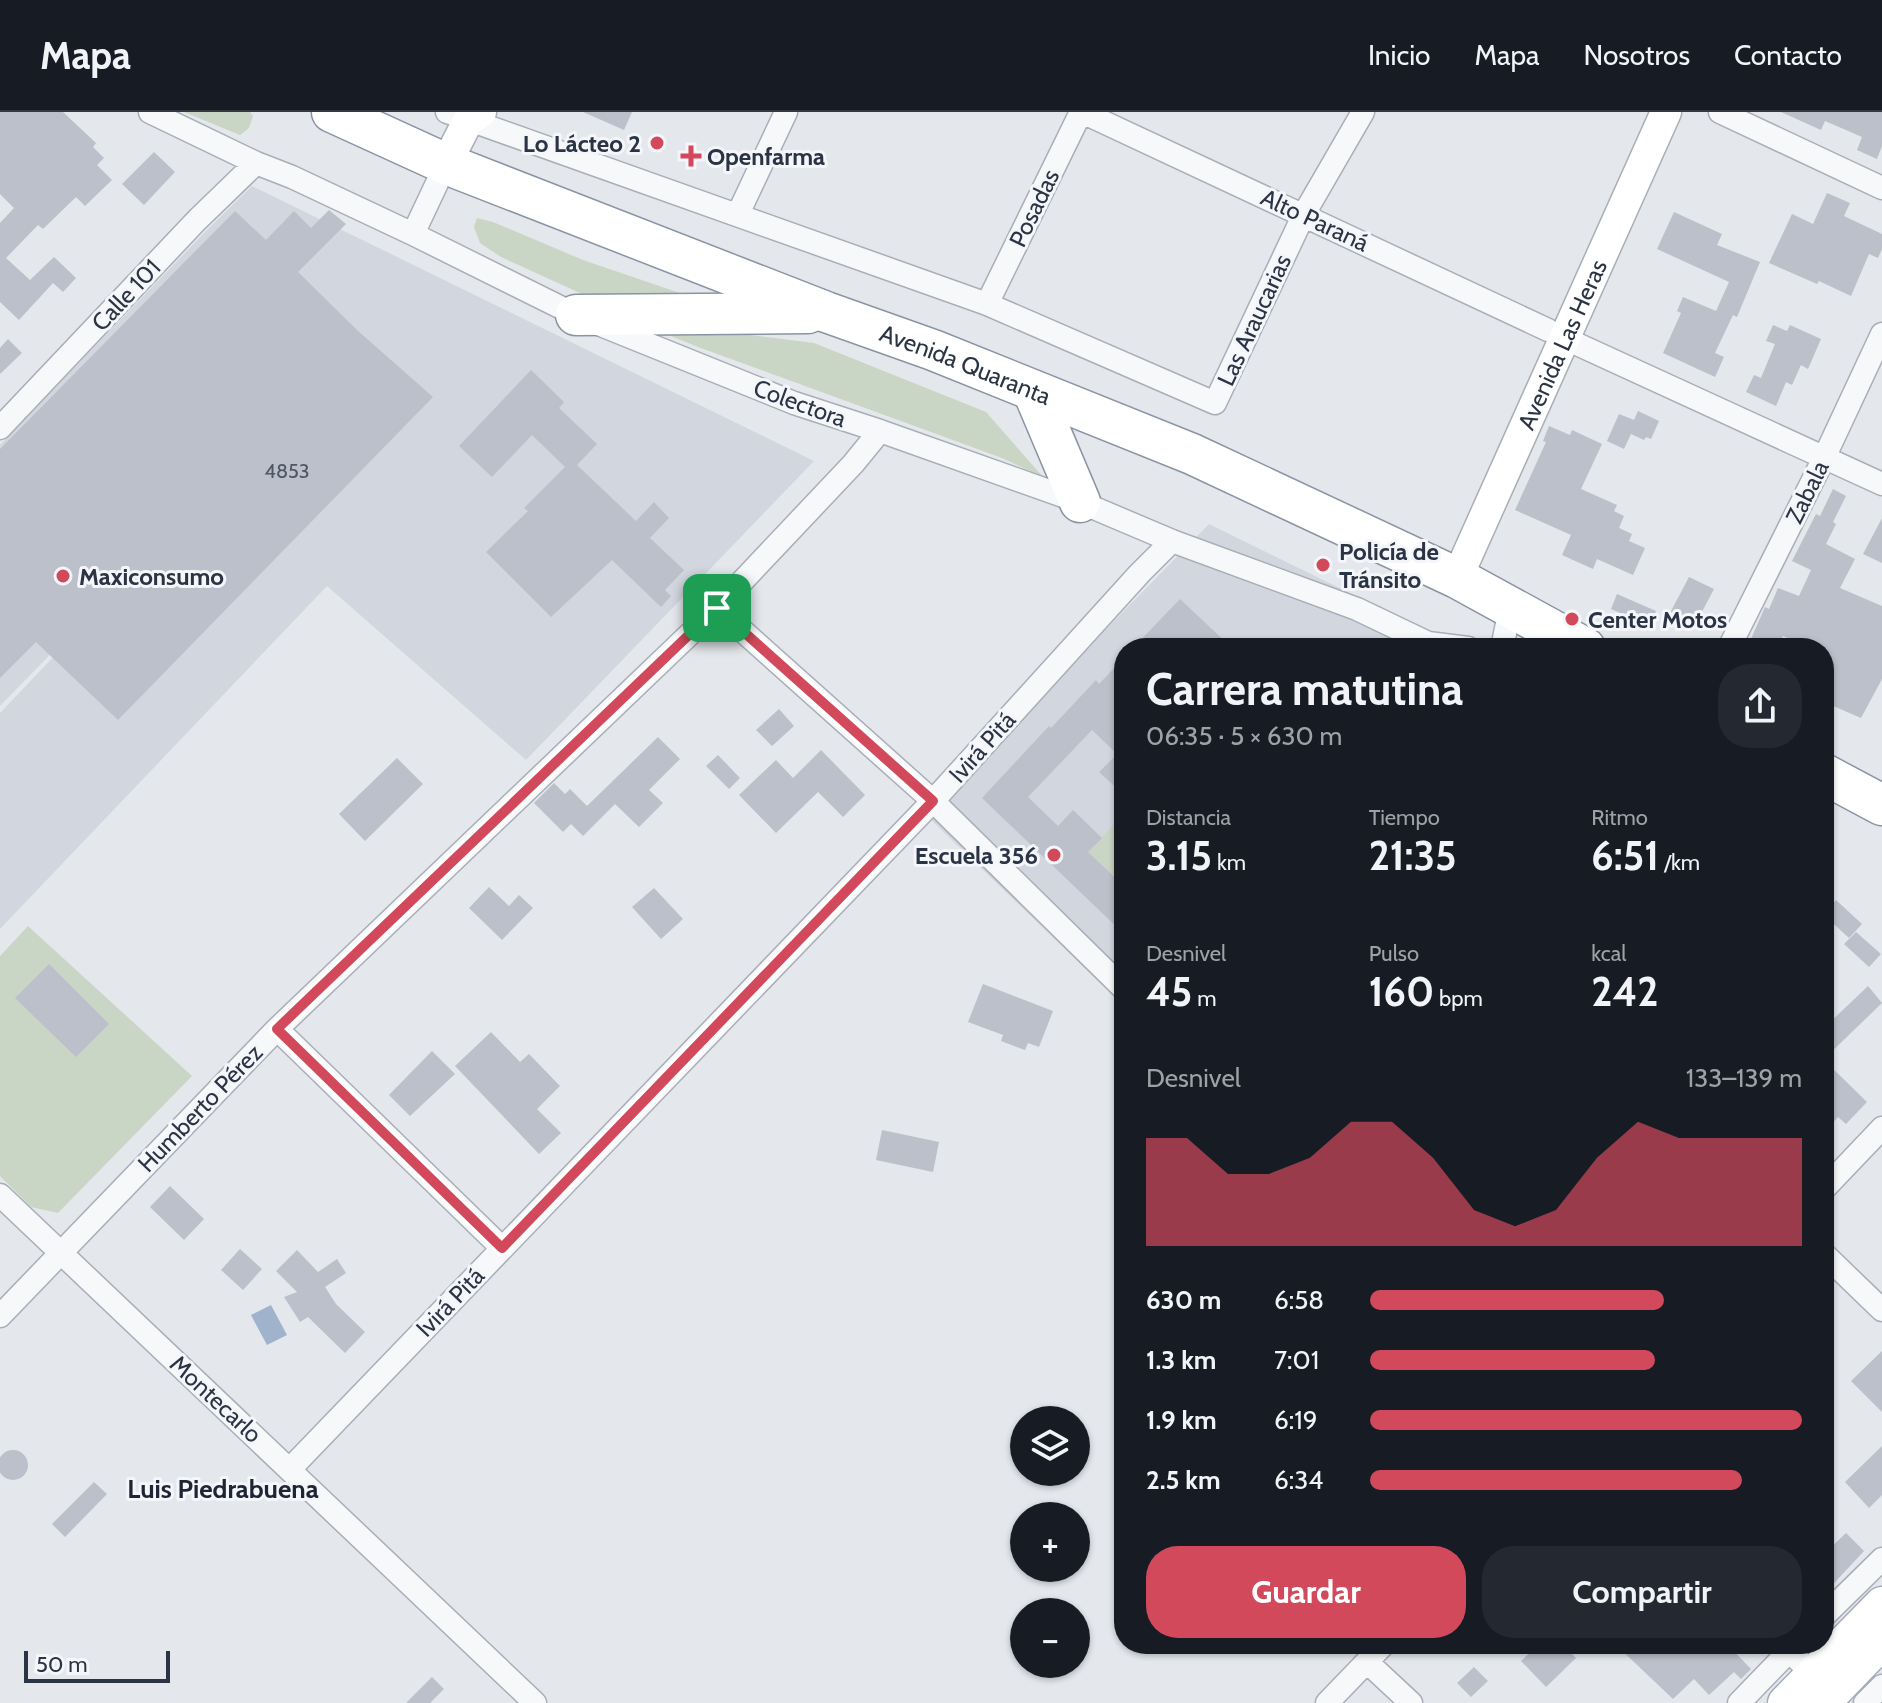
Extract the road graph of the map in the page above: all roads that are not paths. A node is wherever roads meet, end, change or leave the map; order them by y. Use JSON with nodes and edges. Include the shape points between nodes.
{"nodes":[{"id":1,"x":150,"y":112,"type":"edge"},
{"id":2,"x":332,"y":112,"type":"edge"},
{"id":3,"x":786,"y":112,"type":"edge"},
{"id":4,"x":1081,"y":112,"type":"edge"},
{"id":5,"x":1363,"y":112,"type":"edge"},
{"id":6,"x":1646,"y":112,"type":"edge"},
{"id":7,"x":1666,"y":112,"type":"edge"},
{"id":8,"x":1720,"y":112,"type":"edge"},
{"id":9,"x":465,"y":114,"type":"edge"},
{"id":10,"x":256,"y":163,"type":"junction"},
{"id":11,"x":446,"y":164,"type":"junction"},
{"id":12,"x":1882,"y":188,"type":"edge"},
{"id":13,"x":738,"y":214,"type":"junction"},
{"id":14,"x":1304,"y":214,"type":"junction"},
{"id":15,"x":413,"y":234,"type":"junction"},
{"id":16,"x":987,"y":304,"type":"junction"},
{"id":17,"x":826,"y":312,"type":"junction"},
{"id":18,"x":576,"y":315,"type":"junction"},
{"id":19,"x":1882,"y":334,"type":"edge"},
{"id":20,"x":1557,"y":335,"type":"junction"},
{"id":21,"x":1033,"y":391,"type":"junction"},
{"id":22,"x":0,"y":427,"type":"edge"},
{"id":23,"x":880,"y":431,"type":"junction"},
{"id":24,"x":1824,"y":458,"type":"junction"},
{"id":25,"x":1882,"y":484,"type":"edge"},
{"id":26,"x":1080,"y":502,"type":"junction"},
{"id":27,"x":1172,"y":541,"type":"junction"},
{"id":28,"x":1451,"y":575,"type":"junction"},
{"id":29,"x":717,"y":608,"type":"junction"},
{"id":30,"x":1510,"y":609,"type":"junction"},
{"id":31,"x":1415,"y":638,"type":"edge"},
{"id":32,"x":1504,"y":638,"type":"edge"},
{"id":33,"x":1555,"y":638,"type":"edge"},
{"id":34,"x":1734,"y":638,"type":"edge"},
{"id":35,"x":1834,"y":779,"type":"edge"},
{"id":36,"x":933,"y":801,"type":"junction"},
{"id":37,"x":1882,"y":805,"type":"edge"},
{"id":38,"x":1114,"y":979,"type":"edge"},
{"id":39,"x":277,"y":1029,"type":"junction"},
{"id":40,"x":1882,"y":1128,"type":"edge"},
{"id":41,"x":1834,"y":1178,"type":"edge"},
{"id":42,"x":0,"y":1195,"type":"edge"},
{"id":43,"x":502,"y":1248,"type":"junction"},
{"id":44,"x":61,"y":1253,"type":"junction"},
{"id":45,"x":1834,"y":1264,"type":"edge"},
{"id":46,"x":1882,"y":1310,"type":"edge"},
{"id":47,"x":0,"y":1316,"type":"edge"},
{"id":48,"x":290,"y":1469,"type":"junction"},
{"id":49,"x":1882,"y":1559,"type":"edge"},
{"id":50,"x":1882,"y":1604,"type":"edge"},
{"id":51,"x":1834,"y":1606,"type":"edge"},
{"id":52,"x":1882,"y":1642,"type":"edge"},
{"id":53,"x":1375,"y":1654,"type":"edge"},
{"id":54,"x":1782,"y":1654,"type":"edge"},
{"id":55,"x":1795,"y":1654,"type":"edge"},
{"id":56,"x":1367,"y":1662,"type":"junction"},
{"id":57,"x":1882,"y":1686,"type":"edge"},
{"id":58,"x":1827,"y":1693,"type":"edge"},
{"id":59,"x":535,"y":1703,"type":"edge"},
{"id":60,"x":1327,"y":1703,"type":"edge"},
{"id":61,"x":1411,"y":1703,"type":"edge"},
{"id":62,"x":1739,"y":1703,"type":"edge"},
{"id":63,"x":1785,"y":1703,"type":"edge"},
{"id":64,"x":1865,"y":1703,"type":"edge"}],
"edges":[{"from":1,"to":10,"type":"street","name":"Colectora"},
{"from":2,"to":11,"type":"highway","name":"Avenida Quaranta"},
{"from":3,"to":13,"type":"street"},
{"from":4,"to":14,"type":"street","name":"Alto Paraná"},
{"from":4,"to":16,"type":"street","name":"Posadas"},
{"from":5,"to":14,"type":"street","name":"Las Araucarias"},
{"from":6,"to":20,"type":"main road","name":"Avenida Las Heras"},
{"from":7,"to":20,"type":"main road","name":"Avenida Las Heras"},
{"from":8,"to":12,"type":"street"},
{"from":9,"to":11,"type":"main road"},
{"from":9,"to":13,"type":"street"},
{"from":10,"to":15,"type":"street","name":"Colectora"},
{"from":10,"to":22,"type":"street","name":"Calle 101"},
{"from":11,"to":15,"type":"street"},
{"from":11,"to":17,"type":"highway","name":"Avenida Quaranta"},
{"from":13,"to":16,"type":"street"},
{"from":14,"to":16,"type":"street","name":"Las Araucarias","via":[[1215,403]]},
{"from":14,"to":20,"type":"street","name":"Alto Paraná"},
{"from":15,"to":18,"type":"street","name":"Colectora"},
{"from":17,"to":18,"type":"highway"},
{"from":17,"to":21,"type":"highway","name":"Avenida Quaranta"},
{"from":18,"to":23,"type":"street","name":"Colectora","via":[[794,403]]},
{"from":19,"to":24,"type":"street","name":"Zabala"},
{"from":20,"to":24,"type":"street","name":"Alto Paraná"},
{"from":20,"to":28,"type":"main road","name":"Avenida Las Heras"},
{"from":21,"to":26,"type":"highway"},
{"from":21,"to":28,"type":"highway","name":"Avenida Quaranta","via":[[1192,454]]},
{"from":23,"to":26,"type":"street","name":"Colectora"},
{"from":23,"to":29,"type":"street","name":"Humberto Pérez"},
{"from":24,"to":25,"type":"street","name":"Alto Paraná"},
{"from":24,"to":34,"type":"street","name":"Zabala"},
{"from":26,"to":27,"type":"street","name":"Colectora"},
{"from":27,"to":31,"type":"street","name":"Colectora","via":[[1357,609]]},
{"from":27,"to":36,"type":"street","name":"Ivirá Pitá"},
{"from":28,"to":30,"type":"highway","name":"Avenida Quaranta"},
{"from":29,"to":36,"type":"street"},
{"from":29,"to":39,"type":"street","name":"Humberto Pérez"},
{"from":30,"to":32,"type":"street"},
{"from":30,"to":33,"type":"highway","name":"Avenida Quaranta"},
{"from":35,"to":37,"type":"highway"},
{"from":36,"to":38,"type":"street"},
{"from":36,"to":43,"type":"street","name":"Ivirá Pitá"},
{"from":39,"to":43,"type":"street"},
{"from":39,"to":44,"type":"street","name":"Humberto Pérez"},
{"from":40,"to":41,"type":"street"},
{"from":42,"to":44,"type":"street","name":"Montecarlo"},
{"from":43,"to":48,"type":"street","name":"Ivirá Pitá"},
{"from":44,"to":47,"type":"street","name":"Humberto Pérez"},
{"from":44,"to":48,"type":"street","name":"Montecarlo"},
{"from":45,"to":46,"type":"street"},
{"from":48,"to":59,"type":"street","name":"Montecarlo"},
{"from":49,"to":51,"type":"street"},
{"from":50,"to":58,"type":"main road"},
{"from":52,"to":58,"type":"main road"},
{"from":53,"to":56,"type":"street"},
{"from":54,"to":62,"type":"street"},
{"from":55,"to":58,"type":"street"},
{"from":56,"to":60,"type":"street"},
{"from":56,"to":61,"type":"street"},
{"from":57,"to":64,"type":"street"},
{"from":58,"to":63,"type":"main road"}]}
